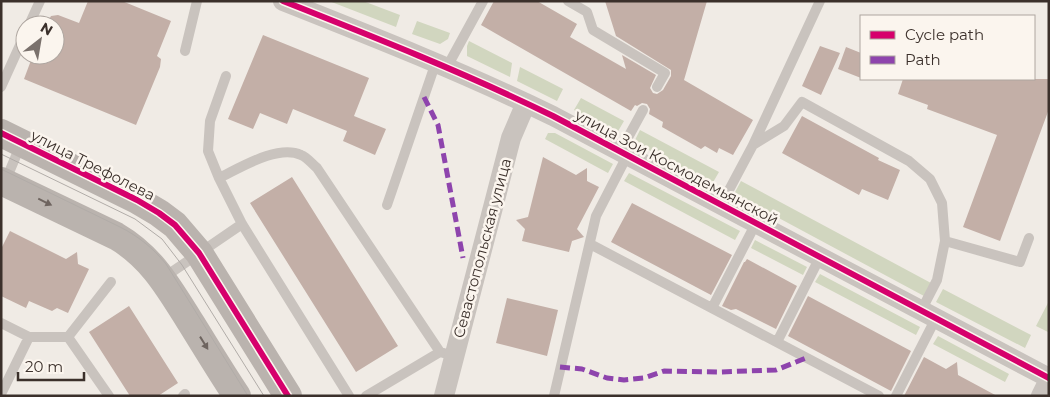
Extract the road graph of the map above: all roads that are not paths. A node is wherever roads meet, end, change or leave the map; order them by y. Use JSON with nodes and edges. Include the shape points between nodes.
{"nodes":[{"id":1,"x":40,"y":1,"type":"edge"},
{"id":2,"x":197,"y":1,"type":"edge"},
{"id":3,"x":283,"y":1,"type":"edge"},
{"id":4,"x":483,"y":1,"type":"edge"},
{"id":5,"x":568,"y":1,"type":"edge"},
{"id":6,"x":820,"y":1,"type":"edge"},
{"id":7,"x":581,"y":4,"type":"edge"},
{"id":8,"x":34,"y":15,"type":"edge"},
{"id":9,"x":185,"y":51,"type":"dead end"},
{"id":10,"x":15,"y":56,"type":"edge"},
{"id":11,"x":442,"y":64,"type":"junction"},
{"id":12,"x":226,"y":76,"type":"dead end"},
{"id":13,"x":1,"y":87,"type":"edge"},
{"id":14,"x":657,"y":87,"type":"dead end"},
{"id":15,"x":526,"y":103,"type":"junction"},
{"id":16,"x":644,"y":110,"type":"dead end"},
{"id":17,"x":11,"y":138,"type":"edge"},
{"id":18,"x":753,"y":145,"type":"junction"},
{"id":19,"x":624,"y":154,"type":"junction"},
{"id":20,"x":219,"y":178,"type":"junction"},
{"id":21,"x":3,"y":185,"type":"edge"},
{"id":22,"x":387,"y":205,"type":"dead end"},
{"id":23,"x":721,"y":205,"type":"junction"},
{"id":24,"x":756,"y":223,"type":"junction"},
{"id":25,"x":242,"y":224,"type":"junction"},
{"id":26,"x":1029,"y":238,"type":"dead end"},
{"id":27,"x":945,"y":241,"type":"junction"},
{"id":28,"x":590,"y":244,"type":"junction"},
{"id":29,"x":199,"y":253,"type":"junction"},
{"id":30,"x":820,"y":257,"type":"junction"},
{"id":31,"x":163,"y":278,"type":"junction"},
{"id":32,"x":111,"y":282,"type":"dead end"},
{"id":33,"x":712,"y":308,"type":"junction"},
{"id":34,"x":929,"y":315,"type":"junction"},
{"id":35,"x":1,"y":323,"type":"edge"},
{"id":36,"x":29,"y":337,"type":"junction"},
{"id":37,"x":68,"y":337,"type":"junction"},
{"id":38,"x":776,"y":342,"type":"junction"},
{"id":39,"x":447,"y":354,"type":"junction"},
{"id":40,"x":1049,"y":379,"type":"edge"},
{"id":41,"x":1,"y":394,"type":"edge"},
{"id":42,"x":109,"y":396,"type":"edge"},
{"id":43,"x":236,"y":396,"type":"edge"},
{"id":44,"x":288,"y":396,"type":"edge"},
{"id":45,"x":349,"y":396,"type":"edge"},
{"id":46,"x":366,"y":396,"type":"edge"},
{"id":47,"x":444,"y":396,"type":"edge"},
{"id":48,"x":554,"y":396,"type":"edge"},
{"id":49,"x":880,"y":396,"type":"edge"},
{"id":50,"x":896,"y":396,"type":"edge"},
{"id":51,"x":1041,"y":396,"type":"edge"}],
"edges":[{"from":1,"to":8,"type":"lane"},
{"from":2,"to":9,"type":"lane"},
{"from":3,"to":11,"type":"street","name":"улица Зои Космодемьянской"},
{"from":4,"to":11,"type":"lane"},
{"from":5,"to":7,"type":"lane"},
{"from":6,"to":18,"type":"lane"},
{"from":7,"to":14,"type":"lane","via":[[593,30],[665,73]]},
{"from":10,"to":13,"type":"lane"},
{"from":11,"to":15,"type":"street","name":"улица Зои Космодемьянской"},
{"from":11,"to":22,"type":"lane"},
{"from":12,"to":20,"type":"lane","via":[[210,121],[208,151]]},
{"from":15,"to":19,"type":"street","name":"улица Зои Космодемьянской"},
{"from":15,"to":39,"type":"street","name":"Севастопольская улица","via":[[511,138]]},
{"from":16,"to":19,"type":"lane"},
{"from":17,"to":21,"type":"lane"},
{"from":17,"to":29,"type":"street","name":"улица Трефолева","via":[[159,213]]},
{"from":18,"to":23,"type":"lane"},
{"from":18,"to":27,"type":"lane","via":[[784,126],[802,102],[909,161],[930,178],[942,203]]},
{"from":19,"to":23,"type":"street","name":"улица Зои Космодемьянской"},
{"from":19,"to":28,"type":"lane","via":[[596,216]]},
{"from":20,"to":25,"type":"lane"},
{"from":20,"to":39,"type":"lane","via":[[268,155],[285,152],[301,155],[317,168]]},
{"from":21,"to":31,"type":"street","one_way":true,"via":[[132,245]]},
{"from":23,"to":24,"type":"street","name":"улица Зои Космодемьянской"},
{"from":24,"to":30,"type":"street","name":"улица Зои Космодемьянской"},
{"from":24,"to":33,"type":"lane"},
{"from":25,"to":29,"type":"lane"},
{"from":25,"to":45,"type":"lane"},
{"from":26,"to":27,"type":"lane","via":[[1020,262]]},
{"from":27,"to":34,"type":"lane"},
{"from":28,"to":33,"type":"lane"},
{"from":28,"to":48,"type":"lane"},
{"from":29,"to":31,"type":"lane"},
{"from":29,"to":44,"type":"street","name":"улица Трефолева"},
{"from":30,"to":34,"type":"street","name":"улица Зои Космодемьянской"},
{"from":30,"to":38,"type":"lane"},
{"from":31,"to":43,"type":"street","one_way":true},
{"from":32,"to":37,"type":"lane"},
{"from":33,"to":38,"type":"lane"},
{"from":34,"to":40,"type":"street","name":"улица Зои Космодемьянской"},
{"from":34,"to":50,"type":"lane"},
{"from":35,"to":36,"type":"lane"},
{"from":36,"to":37,"type":"lane"},
{"from":36,"to":41,"type":"lane"},
{"from":37,"to":42,"type":"lane"},
{"from":38,"to":49,"type":"lane"},
{"from":39,"to":46,"type":"lane"},
{"from":39,"to":47,"type":"street","name":"Севастопольская улица"},
{"from":40,"to":51,"type":"street"}]}
